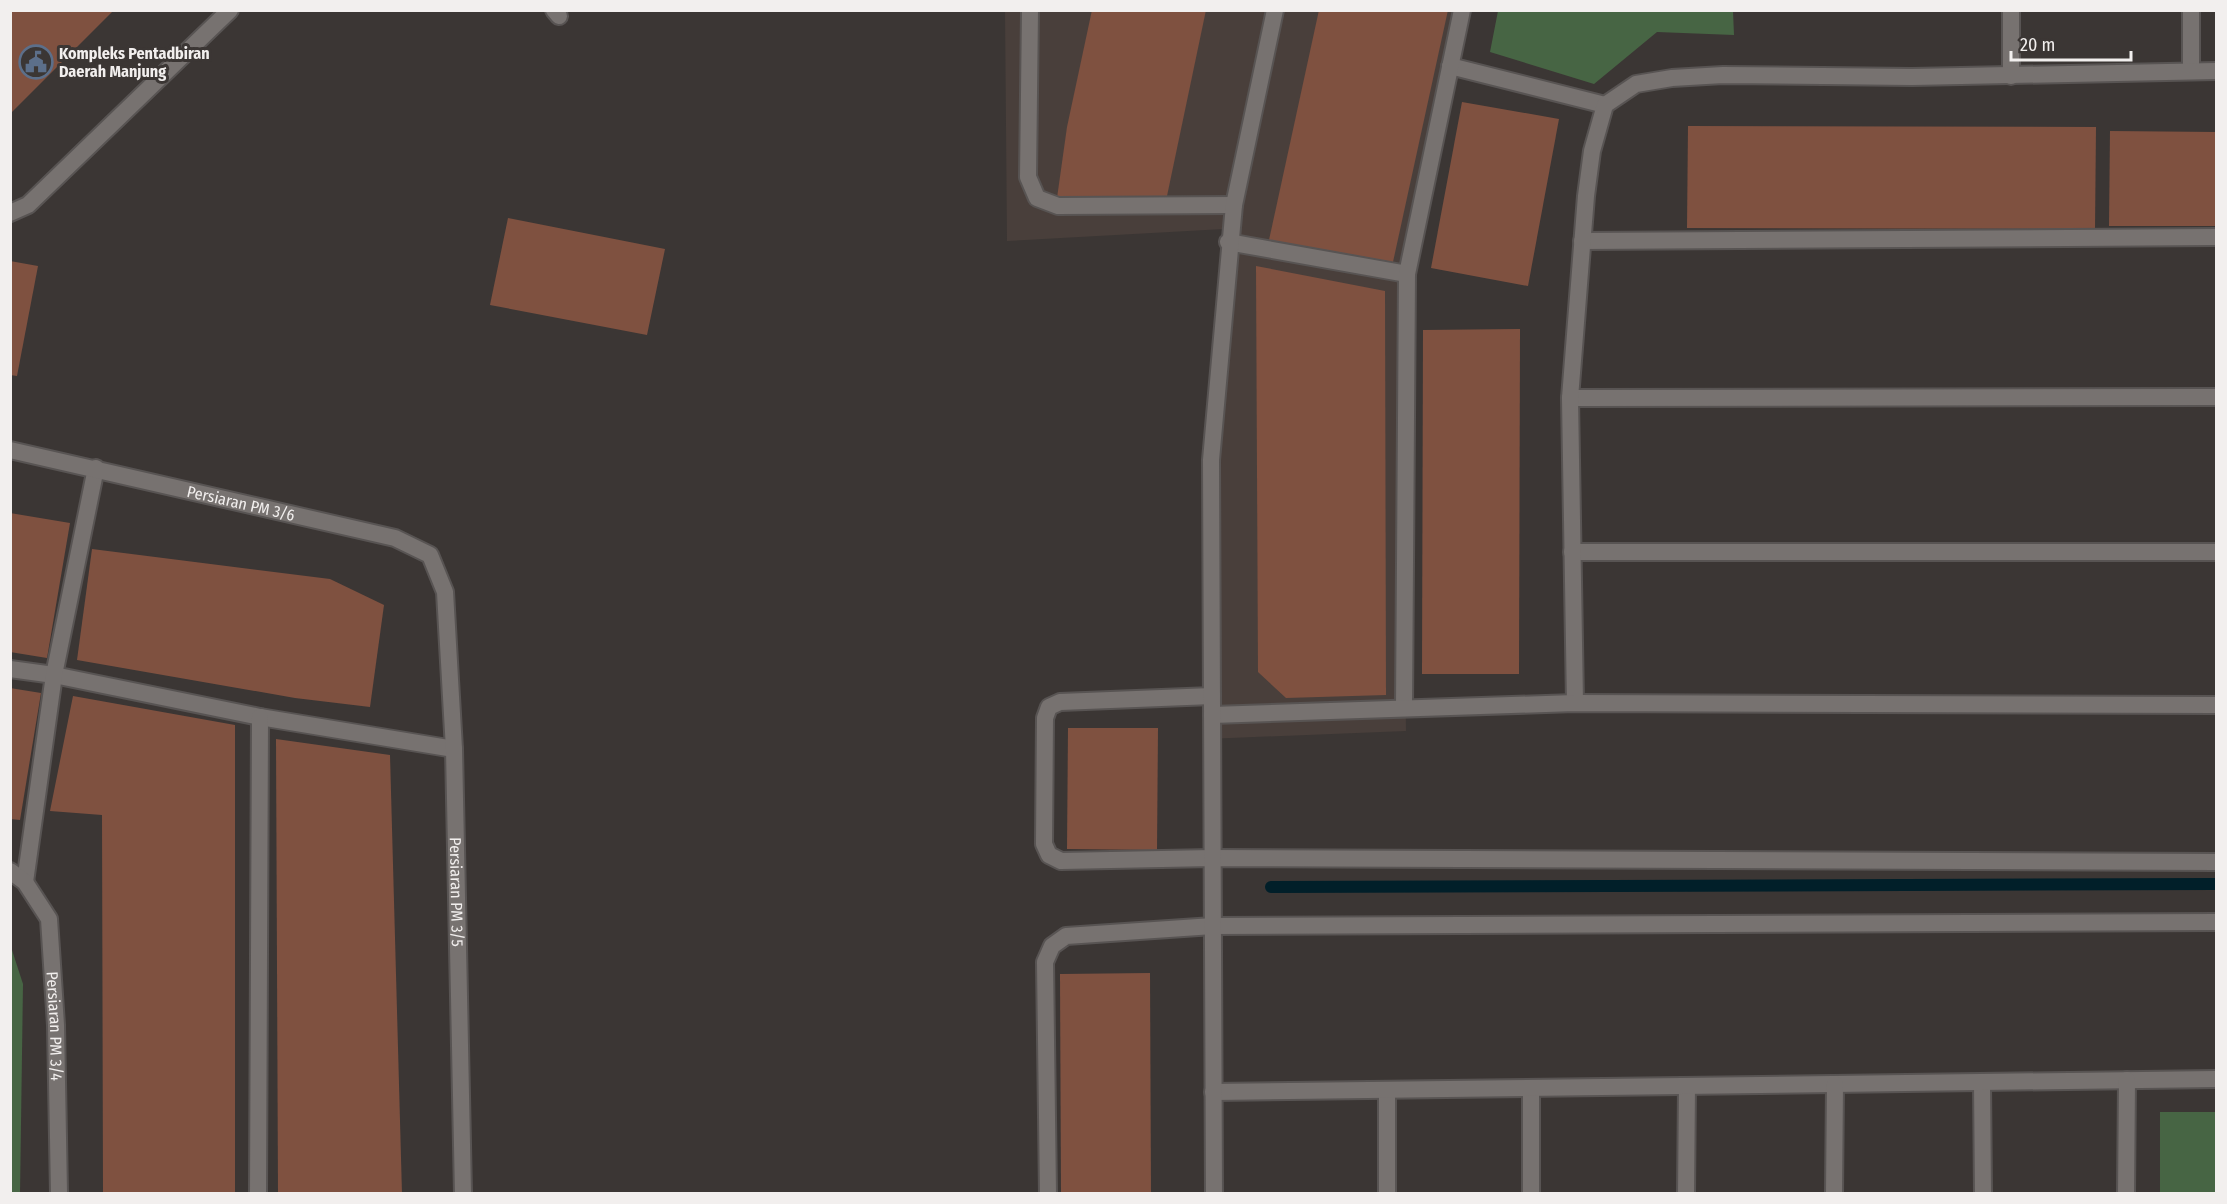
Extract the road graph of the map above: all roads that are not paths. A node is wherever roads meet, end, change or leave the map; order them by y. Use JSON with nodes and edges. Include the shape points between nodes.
{"nodes":[{"id":1,"x":230,"y":10,"type":"edge"},
{"id":2,"x":1030,"y":10,"type":"edge"},
{"id":3,"x":1275,"y":10,"type":"edge"},
{"id":4,"x":1462,"y":10,"type":"edge"},
{"id":5,"x":2011,"y":10,"type":"edge"},
{"id":6,"x":2191,"y":10,"type":"edge"},
{"id":7,"x":1450,"y":66,"type":"junction"},
{"id":8,"x":2191,"y":71,"type":"junction"},
{"id":9,"x":2217,"y":71,"type":"edge"},
{"id":10,"x":2011,"y":76,"type":"junction"},
{"id":11,"x":1605,"y":105,"type":"junction"},
{"id":12,"x":1234,"y":205,"type":"junction"},
{"id":13,"x":10,"y":213,"type":"edge"},
{"id":14,"x":2217,"y":237,"type":"edge"},
{"id":15,"x":1582,"y":241,"type":"junction"},
{"id":16,"x":1228,"y":242,"type":"junction"},
{"id":17,"x":1407,"y":274,"type":"junction"},
{"id":18,"x":2217,"y":397,"type":"edge"},
{"id":19,"x":1570,"y":398,"type":"junction"},
{"id":20,"x":10,"y":450,"type":"edge"},
{"id":21,"x":96,"y":468,"type":"junction"},
{"id":22,"x":1572,"y":552,"type":"junction"},
{"id":23,"x":2217,"y":552,"type":"edge"},
{"id":24,"x":445,"y":592,"type":"joint"},
{"id":25,"x":10,"y":669,"type":"edge"},
{"id":26,"x":54,"y":675,"type":"junction"},
{"id":27,"x":1212,"y":696,"type":"junction"},
{"id":28,"x":1575,"y":703,"type":"junction"},
{"id":29,"x":2217,"y":705,"type":"edge"},
{"id":30,"x":1404,"y":708,"type":"junction"},
{"id":31,"x":1212,"y":715,"type":"junction"},
{"id":32,"x":260,"y":717,"type":"junction"},
{"id":33,"x":454,"y":749,"type":"junction"},
{"id":34,"x":1212,"y":858,"type":"junction"},
{"id":35,"x":2217,"y":862,"type":"edge"},
{"id":36,"x":10,"y":871,"type":"edge"},
{"id":37,"x":25,"y":882,"type":"junction"},
{"id":38,"x":2217,"y":922,"type":"edge"},
{"id":39,"x":1213,"y":926,"type":"junction"},
{"id":40,"x":2217,"y":1079,"type":"edge"},
{"id":41,"x":2127,"y":1080,"type":"junction"},
{"id":42,"x":1982,"y":1083,"type":"junction"},
{"id":43,"x":1835,"y":1084,"type":"junction"},
{"id":44,"x":1687,"y":1086,"type":"junction"},
{"id":45,"x":1531,"y":1088,"type":"junction"},
{"id":46,"x":1387,"y":1090,"type":"junction"},
{"id":47,"x":1213,"y":1092,"type":"junction"},
{"id":48,"x":59,"y":1194,"type":"edge"},
{"id":49,"x":258,"y":1194,"type":"edge"},
{"id":50,"x":463,"y":1194,"type":"edge"},
{"id":51,"x":1048,"y":1194,"type":"edge"},
{"id":52,"x":1214,"y":1194,"type":"edge"},
{"id":53,"x":1387,"y":1194,"type":"edge"},
{"id":54,"x":1531,"y":1194,"type":"edge"},
{"id":55,"x":1686,"y":1194,"type":"edge"},
{"id":56,"x":1834,"y":1194,"type":"edge"},
{"id":57,"x":1983,"y":1194,"type":"edge"},
{"id":58,"x":2126,"y":1194,"type":"edge"}],
"edges":[{"from":1,"to":13,"type":"street","via":[[28,205]]},
{"from":2,"to":12,"type":"street","via":[[1028,177],[1037,198],[1058,206]]},
{"from":3,"to":12,"type":"street"},
{"from":4,"to":7,"type":"street"},
{"from":5,"to":10,"type":"street"},
{"from":6,"to":8,"type":"street"},
{"from":7,"to":11,"type":"street"},
{"from":7,"to":17,"type":"street"},
{"from":8,"to":9,"type":"street"},
{"from":8,"to":10,"type":"street"},
{"from":10,"to":11,"type":"street","via":[[1672,78],[1636,84]]},
{"from":11,"to":15,"type":"street","via":[[1592,151]]},
{"from":12,"to":16,"type":"street"},
{"from":14,"to":15,"type":"street"},
{"from":15,"to":19,"type":"street"},
{"from":16,"to":17,"type":"street"},
{"from":16,"to":27,"type":"street","via":[[1211,460]]},
{"from":17,"to":30,"type":"street"},
{"from":18,"to":19,"type":"street"},
{"from":19,"to":22,"type":"street"},
{"from":20,"to":21,"type":"street","name":"Persiaran PM 3/6"},
{"from":21,"to":24,"type":"street","name":"Persiaran PM 3/6","via":[[395,538],[430,555]]},
{"from":21,"to":26,"type":"street"},
{"from":22,"to":23,"type":"street"},
{"from":22,"to":28,"type":"street"},
{"from":24,"to":33,"type":"street","name":"Persiaran PM 3/5"},
{"from":25,"to":26,"type":"street"},
{"from":26,"to":32,"type":"street"},
{"from":26,"to":37,"type":"street"},
{"from":27,"to":31,"type":"street"},
{"from":27,"to":34,"type":"street","via":[[1060,702],[1049,706],[1045,718],[1044,844],[1049,855],[1060,861]]},
{"from":28,"to":29,"type":"street"},
{"from":28,"to":30,"type":"street"},
{"from":30,"to":31,"type":"street"},
{"from":31,"to":34,"type":"street"},
{"from":32,"to":33,"type":"street"},
{"from":32,"to":49,"type":"street"},
{"from":33,"to":50,"type":"street","name":"Persiaran PM 3/5"},
{"from":34,"to":35,"type":"street"},
{"from":34,"to":39,"type":"street"},
{"from":36,"to":37,"type":"street","name":"Persiaran PM 3/4"},
{"from":37,"to":48,"type":"street","name":"Persiaran PM 3/4","via":[[49,919],[56,1024]]},
{"from":38,"to":39,"type":"street"},
{"from":39,"to":47,"type":"street"},
{"from":39,"to":51,"type":"street","via":[[1066,936],[1052,946],[1045,962]]},
{"from":40,"to":41,"type":"street"},
{"from":41,"to":42,"type":"street"},
{"from":41,"to":58,"type":"street"},
{"from":42,"to":43,"type":"street"},
{"from":42,"to":57,"type":"street"},
{"from":43,"to":44,"type":"street"},
{"from":43,"to":56,"type":"street"},
{"from":44,"to":45,"type":"street"},
{"from":44,"to":55,"type":"street"},
{"from":45,"to":46,"type":"street"},
{"from":45,"to":54,"type":"street"},
{"from":46,"to":47,"type":"street"},
{"from":46,"to":53,"type":"street"},
{"from":47,"to":52,"type":"street"}]}
